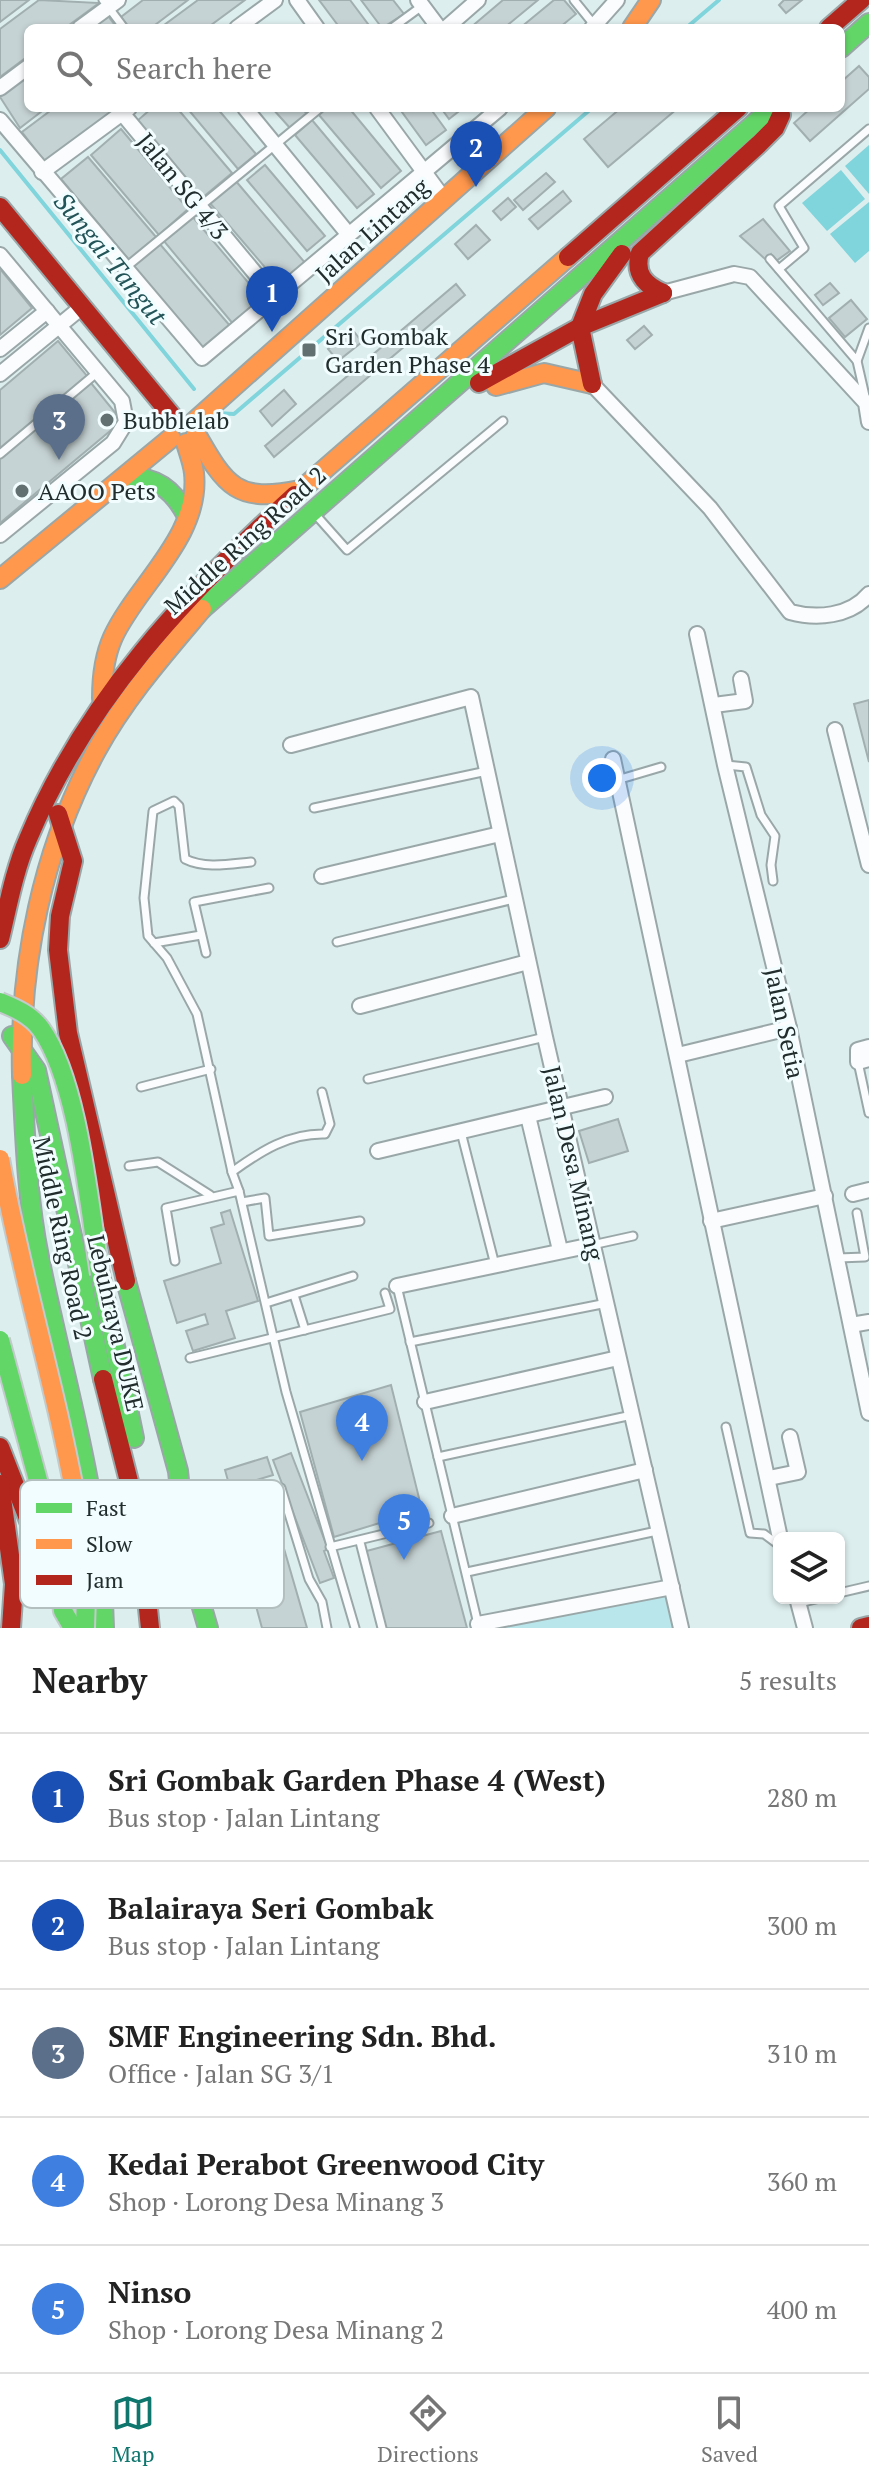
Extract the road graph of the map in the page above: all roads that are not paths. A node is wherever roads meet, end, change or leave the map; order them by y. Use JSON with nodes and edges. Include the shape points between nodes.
{"nodes":[{"id":1,"x":275,"y":0,"type":"edge"},
{"id":2,"x":297,"y":0,"type":"edge"},
{"id":3,"x":478,"y":0,"type":"edge"},
{"id":4,"x":574,"y":0,"type":"edge"},
{"id":5,"x":617,"y":0,"type":"edge"},
{"id":6,"x":651,"y":0,"type":"edge"},
{"id":7,"x":861,"y":0,"type":"edge"},
{"id":8,"x":110,"y":2,"type":"edge"},
{"id":9,"x":420,"y":3,"type":"edge"},
{"id":10,"x":869,"y":23,"type":"edge"},
{"id":11,"x":85,"y":24,"type":"edge"},
{"id":12,"x":122,"y":24,"type":"edge"},
{"id":13,"x":242,"y":24,"type":"edge"},
{"id":14,"x":314,"y":24,"type":"edge"},
{"id":15,"x":396,"y":24,"type":"edge"},
{"id":16,"x":436,"y":24,"type":"edge"},
{"id":17,"x":451,"y":24,"type":"edge"},
{"id":18,"x":592,"y":24,"type":"edge"},
{"id":19,"x":597,"y":24,"type":"edge"},
{"id":20,"x":635,"y":24,"type":"edge"},
{"id":21,"x":834,"y":24,"type":"edge"},
{"id":22,"x":845,"y":44,"type":"edge"},
{"id":23,"x":24,"y":70,"type":"edge"},
{"id":24,"x":0,"y":88,"type":"edge"},
{"id":25,"x":123,"y":112,"type":"edge"},
{"id":26,"x":128,"y":112,"type":"edge"},
{"id":27,"x":248,"y":112,"type":"edge"},
{"id":28,"x":315,"y":112,"type":"edge"},
{"id":29,"x":380,"y":112,"type":"edge"},
{"id":30,"x":494,"y":112,"type":"edge"},
{"id":31,"x":542,"y":112,"type":"edge"},
{"id":32,"x":733,"y":112,"type":"edge"},
{"id":33,"x":768,"y":112,"type":"edge"},
{"id":34,"x":783,"y":112,"type":"edge"},
{"id":35,"x":0,"y":120,"type":"edge"},
{"id":36,"x":869,"y":129,"type":"edge"},
{"id":37,"x":274,"y":144,"type":"junction"},
{"id":38,"x":42,"y":172,"type":"junction"},
{"id":39,"x":424,"y":172,"type":"junction"},
{"id":40,"x":444,"y":199,"type":"junction"},
{"id":41,"x":198,"y":206,"type":"junction"},
{"id":42,"x":0,"y":207,"type":"edge"},
{"id":43,"x":644,"y":222,"type":"junction"},
{"id":44,"x":349,"y":235,"type":"junction"},
{"id":45,"x":0,"y":255,"type":"edge"},
{"id":46,"x":770,"y":259,"type":"dead end"},
{"id":47,"x":125,"y":268,"type":"junction"},
{"id":48,"x":779,"y":269,"type":"junction"},
{"id":49,"x":663,"y":293,"type":"junction"},
{"id":50,"x":274,"y":296,"type":"junction"},
{"id":51,"x":82,"y":307,"type":"junction"},
{"id":52,"x":47,"y":311,"type":"junction"},
{"id":53,"x":60,"y":325,"type":"junction"},
{"id":54,"x":580,"y":327,"type":"junction"},
{"id":55,"x":869,"y":328,"type":"edge"},
{"id":56,"x":0,"y":349,"type":"edge"},
{"id":57,"x":857,"y":361,"type":"junction"},
{"id":58,"x":99,"y":371,"type":"junction"},
{"id":59,"x":0,"y":374,"type":"edge"},
{"id":60,"x":592,"y":384,"type":"junction"},
{"id":61,"x":866,"y":403,"type":"junction"},
{"id":62,"x":421,"y":417,"type":"junction"},
{"id":63,"x":503,"y":421,"type":"dead end"},
{"id":64,"x":869,"y":422,"type":"edge"},
{"id":65,"x":187,"y":434,"type":"junction"},
{"id":66,"x":0,"y":454,"type":"edge"},
{"id":67,"x":126,"y":476,"type":"junction"},
{"id":68,"x":302,"y":490,"type":"junction"},
{"id":69,"x":311,"y":510,"type":"junction"},
{"id":70,"x":187,"y":516,"type":"junction"},
{"id":71,"x":0,"y":535,"type":"edge"},
{"id":72,"x":0,"y":579,"type":"edge"},
{"id":73,"x":869,"y":594,"type":"edge"},
{"id":74,"x":697,"y":634,"type":"dead end"},
{"id":75,"x":741,"y":679,"type":"dead end"},
{"id":76,"x":102,"y":698,"type":"junction"},
{"id":77,"x":714,"y":705,"type":"junction"},
{"id":78,"x":835,"y":730,"type":"dead end"},
{"id":79,"x":291,"y":745,"type":"dead end"},
{"id":80,"x":613,"y":759,"type":"dead end"},
{"id":81,"x":725,"y":765,"type":"junction"},
{"id":82,"x":661,"y":767,"type":"dead end"},
{"id":83,"x":487,"y":771,"type":"junction"},
{"id":84,"x":616,"y":781,"type":"junction"},
{"id":85,"x":314,"y":808,"type":"dead end"},
{"id":86,"x":58,"y":814,"type":"junction"},
{"id":87,"x":500,"y":834,"type":"junction"},
{"id":88,"x":867,"y":847,"type":"edge"},
{"id":89,"x":251,"y":862,"type":"dead end"},
{"id":90,"x":869,"y":865,"type":"edge"},
{"id":91,"x":322,"y":876,"type":"dead end"},
{"id":92,"x":773,"y":881,"type":"dead end"},
{"id":93,"x":269,"y":888,"type":"dead end"},
{"id":94,"x":514,"y":899,"type":"junction"},
{"id":95,"x":201,"y":935,"type":"junction"},
{"id":96,"x":0,"y":939,"type":"edge"},
{"id":97,"x":337,"y":942,"type":"dead end"},
{"id":98,"x":154,"y":943,"type":"junction"},
{"id":99,"x":206,"y":953,"type":"dead end"},
{"id":100,"x":528,"y":962,"type":"junction"},
{"id":101,"x":0,"y":1002,"type":"edge"},
{"id":102,"x":360,"y":1006,"type":"dead end"},
{"id":103,"x":789,"y":1028,"type":"junction"},
{"id":104,"x":12,"y":1036,"type":"junction"},
{"id":105,"x":545,"y":1037,"type":"junction"},
{"id":106,"x":864,"y":1054,"type":"edge"},
{"id":107,"x":678,"y":1055,"type":"junction"},
{"id":108,"x":211,"y":1069,"type":"junction"},
{"id":109,"x":368,"y":1079,"type":"dead end"},
{"id":110,"x":141,"y":1087,"type":"dead end"},
{"id":111,"x":322,"y":1092,"type":"dead end"},
{"id":112,"x":605,"y":1097,"type":"dead end"},
{"id":113,"x":563,"y":1107,"type":"junction"},
{"id":114,"x":869,"y":1113,"type":"edge"},
{"id":115,"x":528,"y":1116,"type":"junction"},
{"id":116,"x":461,"y":1132,"type":"junction"},
{"id":117,"x":378,"y":1151,"type":"dead end"},
{"id":118,"x":0,"y":1159,"type":"edge"},
{"id":119,"x":129,"y":1166,"type":"dead end"},
{"id":120,"x":232,"y":1172,"type":"junction"},
{"id":121,"x":869,"y":1190,"type":"edge"},
{"id":122,"x":239,"y":1191,"type":"junction"},
{"id":123,"x":853,"y":1194,"type":"dead end"},
{"id":124,"x":210,"y":1195,"type":"junction"},
{"id":125,"x":825,"y":1196,"type":"junction"},
{"id":126,"x":242,"y":1202,"type":"junction"},
{"id":127,"x":857,"y":1213,"type":"dead end"},
{"id":128,"x":360,"y":1221,"type":"dead end"},
{"id":129,"x":711,"y":1221,"type":"junction"},
{"id":130,"x":633,"y":1236,"type":"dead end"},
{"id":131,"x":592,"y":1245,"type":"junction"},
{"id":132,"x":560,"y":1250,"type":"junction"},
{"id":133,"x":838,"y":1258,"type":"junction"},
{"id":134,"x":175,"y":1261,"type":"dead end"},
{"id":135,"x":495,"y":1266,"type":"junction"},
{"id":136,"x":353,"y":1276,"type":"dead end"},
{"id":137,"x":391,"y":1290,"type":"junction"},
{"id":138,"x":294,"y":1295,"type":"junction"},
{"id":139,"x":266,"y":1303,"type":"junction"},
{"id":140,"x":607,"y":1303,"type":"junction"},
{"id":141,"x":869,"y":1322,"type":"edge"},
{"id":142,"x":851,"y":1325,"type":"junction"},
{"id":143,"x":305,"y":1330,"type":"junction"},
{"id":144,"x":274,"y":1337,"type":"junction"},
{"id":145,"x":0,"y":1340,"type":"edge"},
{"id":146,"x":410,"y":1342,"type":"junction"},
{"id":147,"x":190,"y":1358,"type":"dead end"},
{"id":148,"x":618,"y":1358,"type":"junction"},
{"id":149,"x":866,"y":1382,"type":"edge"},
{"id":150,"x":425,"y":1402,"type":"junction"},
{"id":151,"x":869,"y":1413,"type":"edge"},
{"id":152,"x":632,"y":1415,"type":"junction"},
{"id":153,"x":726,"y":1427,"type":"dead end"},
{"id":154,"x":790,"y":1437,"type":"dead end"},
{"id":155,"x":0,"y":1447,"type":"edge"},
{"id":156,"x":438,"y":1457,"type":"junction"},
{"id":157,"x":645,"y":1470,"type":"junction"},
{"id":158,"x":769,"y":1478,"type":"junction"},
{"id":159,"x":38,"y":1480,"type":"edge"},
{"id":160,"x":73,"y":1480,"type":"edge"},
{"id":161,"x":93,"y":1480,"type":"edge"},
{"id":162,"x":128,"y":1480,"type":"edge"},
{"id":163,"x":140,"y":1480,"type":"edge"},
{"id":164,"x":179,"y":1480,"type":"edge"},
{"id":165,"x":0,"y":1484,"type":"edge"},
{"id":166,"x":20,"y":1498,"type":"edge"},
{"id":167,"x":284,"y":1498,"type":"edge"},
{"id":168,"x":452,"y":1516,"type":"junction"},
{"id":169,"x":429,"y":1523,"type":"dead end"},
{"id":170,"x":657,"y":1531,"type":"junction"},
{"id":171,"x":779,"y":1532,"type":"edge"},
{"id":172,"x":773,"y":1541,"type":"edge"},
{"id":173,"x":360,"y":1542,"type":"junction"},
{"id":174,"x":330,"y":1547,"type":"junction"},
{"id":175,"x":467,"y":1572,"type":"junction"},
{"id":176,"x":869,"y":1586,"type":"edge"},
{"id":177,"x":672,"y":1587,"type":"junction"},
{"id":178,"x":845,"y":1592,"type":"edge"},
{"id":179,"x":799,"y":1604,"type":"edge"},
{"id":180,"x":63,"y":1608,"type":"edge"},
{"id":181,"x":77,"y":1608,"type":"edge"},
{"id":182,"x":88,"y":1608,"type":"edge"},
{"id":183,"x":104,"y":1608,"type":"edge"},
{"id":184,"x":148,"y":1608,"type":"edge"},
{"id":185,"x":202,"y":1608,"type":"edge"},
{"id":186,"x":478,"y":1624,"type":"joint"},
{"id":187,"x":869,"y":1626,"type":"edge"},
{"id":188,"x":11,"y":1628,"type":"edge"},
{"id":189,"x":73,"y":1628,"type":"edge"},
{"id":190,"x":88,"y":1628,"type":"edge"},
{"id":191,"x":104,"y":1628,"type":"edge"},
{"id":192,"x":150,"y":1628,"type":"edge"},
{"id":193,"x":208,"y":1628,"type":"edge"},
{"id":194,"x":327,"y":1628,"type":"edge"},
{"id":195,"x":355,"y":1628,"type":"edge"},
{"id":196,"x":382,"y":1628,"type":"edge"},
{"id":197,"x":681,"y":1628,"type":"edge"},
{"id":198,"x":805,"y":1628,"type":"edge"},
{"id":199,"x":861,"y":1628,"type":"edge"}],
"edges":[{"from":1,"to":13,"type":"street"},
{"from":2,"to":14,"type":"street"},
{"from":3,"to":17,"type":"street"},
{"from":4,"to":18,"type":"lane"},
{"from":5,"to":19,"type":"street"},
{"from":6,"to":20,"type":"main road"},
{"from":7,"to":21,"type":"main road"},
{"from":8,"to":11,"type":"street"},
{"from":8,"to":12,"type":"lane"},
{"from":9,"to":15,"type":"lane"},
{"from":9,"to":16,"type":"street"},
{"from":10,"to":22,"type":"main road"},
{"from":23,"to":24,"type":"street"},
{"from":25,"to":38,"type":"street"},
{"from":26,"to":41,"type":"street","name":"Jalan SG 4/3"},
{"from":27,"to":37,"type":"street"},
{"from":28,"to":37,"type":"lane"},
{"from":29,"to":39,"type":"street"},
{"from":30,"to":39,"type":"street"},
{"from":31,"to":40,"type":"main road","name":"Jalan Lintang"},
{"from":32,"to":68,"type":"main road","name":"Middle Ring Road 2"},
{"from":33,"to":43,"type":"main road","name":"Middle Ring Road 2"},
{"from":34,"to":49,"type":"main road","via":[[759,144],[640,253],[641,278]]},
{"from":35,"to":38,"type":"street"},
{"from":36,"to":48,"type":"lane","via":[[779,206],[804,248]]},
{"from":37,"to":41,"type":"lane"},
{"from":37,"to":44,"type":"street"},
{"from":38,"to":47,"type":"street"},
{"from":39,"to":40,"type":"street"},
{"from":39,"to":44,"type":"street"},
{"from":40,"to":65,"type":"main road","name":"Jalan Lintang"},
{"from":41,"to":47,"type":"lane"},
{"from":41,"to":50,"type":"street","name":"Jalan SG 4/3"},
{"from":42,"to":51,"type":"main road"},
{"from":43,"to":54,"type":"main road","via":[[593,294]]},
{"from":43,"to":62,"type":"main road","name":"Middle Ring Road 2"},
{"from":44,"to":50,"type":"street"},
{"from":45,"to":52,"type":"street"},
{"from":46,"to":48,"type":"lane"},
{"from":47,"to":50,"type":"street","via":[[202,358]]},
{"from":48,"to":57,"type":"lane"},
{"from":49,"to":54,"type":"main road"},
{"from":49,"to":61,"type":"street","via":[[734,274],[750,277]]},
{"from":51,"to":53,"type":"street"},
{"from":51,"to":65,"type":"main road","via":[[173,417],[167,430]]},
{"from":52,"to":53,"type":"street"},
{"from":52,"to":56,"type":"street"},
{"from":53,"to":58,"type":"street"},
{"from":53,"to":59,"type":"street"},
{"from":54,"to":60,"type":"main road"},
{"from":54,"to":62,"type":"main road"},
{"from":55,"to":57,"type":"lane"},
{"from":57,"to":61,"type":"lane"},
{"from":58,"to":66,"type":"lane"},
{"from":58,"to":71,"type":"street","via":[[122,401],[123,429],[113,443]]},
{"from":60,"to":62,"type":"main road","via":[[550,371],[525,374]]},
{"from":60,"to":73,"type":"street","via":[[710,508],[790,612],[822,616],[845,610]]},
{"from":61,"to":64,"type":"street"},
{"from":62,"to":69,"type":"main road","name":"Middle Ring Road 2"},
{"from":63,"to":69,"type":"lane","via":[[347,550]]},
{"from":65,"to":67,"type":"main road","name":"Jalan Lintang"},
{"from":65,"to":68,"type":"main road","via":[[238,492],[269,497]]},
{"from":65,"to":70,"type":"main road","via":[[195,481]]},
{"from":67,"to":70,"type":"main road","via":[[158,480],[173,491]]},
{"from":67,"to":72,"type":"main road","name":"Jalan Lintang"},
{"from":68,"to":76,"type":"main road","name":"Middle Ring Road 2","via":[[175,608]]},
{"from":69,"to":86,"type":"main road","name":"Middle Ring Road 2","via":[[207,603],[144,674],[94,745]]},
{"from":70,"to":76,"type":"main road","via":[[120,627],[103,665]]},
{"from":74,"to":77,"type":"street","name":"Jalan Setia"},
{"from":75,"to":77,"type":"street","via":[[745,701]]},
{"from":76,"to":96,"type":"main road","name":"Middle Ring Road 2","via":[[64,759],[26,842]]},
{"from":77,"to":81,"type":"street","name":"Jalan Setia"},
{"from":78,"to":88,"type":"street"},
{"from":79,"to":83,"type":"street","name":"Jalan Desa Minang","via":[[471,697]]},
{"from":80,"to":84,"type":"street"},
{"from":81,"to":92,"type":"lane","via":[[746,767],[761,815],[773,830]]},
{"from":81,"to":103,"type":"street","name":"Jalan Setia"},
{"from":82,"to":84,"type":"lane"},
{"from":83,"to":85,"type":"lane"},
{"from":83,"to":87,"type":"street","name":"Jalan Desa Minang"},
{"from":84,"to":107,"type":"street"},
{"from":86,"to":104,"type":"main road","name":"Middle Ring Road 2","via":[[25,927]]},
{"from":86,"to":164,"type":"main road","via":[[73,861],[58,950],[66,1020],[121,1265]]},
{"from":87,"to":91,"type":"street"},
{"from":87,"to":94,"type":"street","name":"Jalan Desa Minang"},
{"from":88,"to":90,"type":"street"},
{"from":89,"to":98,"type":"lane","via":[[214,865],[185,859],[179,806],[174,801],[153,811],[144,898],[148,936]]},
{"from":93,"to":95,"type":"lane","via":[[194,902]]},
{"from":94,"to":97,"type":"lane"},
{"from":94,"to":100,"type":"street","name":"Jalan Desa Minang"},
{"from":95,"to":98,"type":"lane"},
{"from":95,"to":99,"type":"lane"},
{"from":98,"to":108,"type":"lane","via":[[197,1014]]},
{"from":100,"to":102,"type":"street"},
{"from":100,"to":105,"type":"street","name":"Jalan Desa Minang"},
{"from":101,"to":163,"type":"main road","bridge":true,"via":[[27,1015],[51,1043],[62,1078]]},
{"from":103,"to":107,"type":"street"},
{"from":103,"to":125,"type":"street","name":"Jalan Setia"},
{"from":104,"to":161,"type":"main road","name":"Middle Ring Road 2","via":[[19,1166]]},
{"from":104,"to":162,"type":"main road","name":"Lebuhraya DUKE","via":[[36,1070]]},
{"from":105,"to":109,"type":"lane"},
{"from":105,"to":113,"type":"street","name":"Jalan Desa Minang"},
{"from":106,"to":114,"type":"lane"},
{"from":107,"to":129,"type":"street"},
{"from":108,"to":110,"type":"lane"},
{"from":108,"to":120,"type":"lane"},
{"from":111,"to":120,"type":"lane","via":[[330,1124],[325,1134],[285,1140]]},
{"from":112,"to":113,"type":"street"},
{"from":113,"to":115,"type":"street"},
{"from":113,"to":131,"type":"street","name":"Jalan Desa Minang"},
{"from":115,"to":116,"type":"street"},
{"from":115,"to":132,"type":"street"},
{"from":116,"to":117,"type":"street"},
{"from":116,"to":135,"type":"lane"},
{"from":118,"to":160,"type":"main road","name":"Middle Ring Road 2","bridge":true},
{"from":119,"to":124,"type":"lane","via":[[158,1162]]},
{"from":120,"to":122,"type":"lane"},
{"from":121,"to":123,"type":"street"},
{"from":122,"to":124,"type":"lane"},
{"from":122,"to":126,"type":"lane"},
{"from":124,"to":134,"type":"lane","via":[[166,1208]]},
{"from":125,"to":129,"type":"street"},
{"from":125,"to":133,"type":"street","name":"Jalan Setia"},
{"from":126,"to":128,"type":"lane","via":[[265,1198],[269,1236]]},
{"from":126,"to":139,"type":"lane"},
{"from":127,"to":133,"type":"lane","via":[[865,1257]]},
{"from":129,"to":158,"type":"street"},
{"from":130,"to":131,"type":"lane"},
{"from":131,"to":132,"type":"street"},
{"from":131,"to":140,"type":"street","name":"Jalan Desa Minang"},
{"from":132,"to":135,"type":"street"},
{"from":133,"to":142,"type":"street","name":"Jalan Setia"},
{"from":135,"to":137,"type":"street"},
{"from":136,"to":138,"type":"lane"},
{"from":137,"to":143,"type":"lane","via":[[390,1309]]},
{"from":137,"to":146,"type":"lane"},
{"from":138,"to":139,"type":"lane"},
{"from":138,"to":143,"type":"lane"},
{"from":139,"to":144,"type":"lane"},
{"from":140,"to":146,"type":"lane"},
{"from":140,"to":148,"type":"street","name":"Jalan Desa Minang"},
{"from":141,"to":142,"type":"street"},
{"from":142,"to":149,"type":"street","name":"Jalan Setia"},
{"from":143,"to":144,"type":"lane"},
{"from":144,"to":147,"type":"lane"},
{"from":144,"to":174,"type":"lane"},
{"from":145,"to":159,"type":"main road","bridge":true},
{"from":146,"to":150,"type":"lane"},
{"from":148,"to":150,"type":"street"},
{"from":148,"to":152,"type":"street","name":"Jalan Desa Minang"},
{"from":149,"to":151,"type":"street","name":"Jalan Setia"},
{"from":150,"to":156,"type":"lane"},
{"from":152,"to":156,"type":"lane"},
{"from":152,"to":157,"type":"street","name":"Jalan Desa Minang"},
{"from":153,"to":172,"type":"lane","via":[[750,1533]]},
{"from":154,"to":158,"type":"street","via":[[798,1472]]},
{"from":155,"to":166,"type":"main road"},
{"from":156,"to":168,"type":"lane"},
{"from":157,"to":168,"type":"street"},
{"from":157,"to":170,"type":"street","name":"Jalan Desa Minang"},
{"from":158,"to":171,"type":"street"},
{"from":165,"to":188,"type":"main road","via":[[14,1584]]},
{"from":167,"to":194,"type":"lane"},
{"from":168,"to":175,"type":"lane"},
{"from":169,"to":173,"type":"lane"},
{"from":170,"to":175,"type":"lane"},
{"from":170,"to":177,"type":"street","name":"Jalan Desa Minang"},
{"from":173,"to":174,"type":"lane"},
{"from":173,"to":196,"type":"lane"},
{"from":174,"to":195,"type":"lane"},
{"from":175,"to":186,"type":"lane"},
{"from":176,"to":178,"type":"lane"},
{"from":177,"to":186,"type":"street"},
{"from":177,"to":197,"type":"street","name":"Jalan Desa Minang"},
{"from":179,"to":198,"type":"street"},
{"from":180,"to":189,"type":"main road","bridge":true},
{"from":181,"to":190,"type":"main road"},
{"from":182,"to":190,"type":"main road","name":"Middle Ring Road 2","bridge":true},
{"from":183,"to":191,"type":"main road","name":"Middle Ring Road 2"},
{"from":184,"to":192,"type":"main road","name":"Lebuhraya DUKE"},
{"from":185,"to":193,"type":"main road"},
{"from":187,"to":199,"type":"main road"}]}
